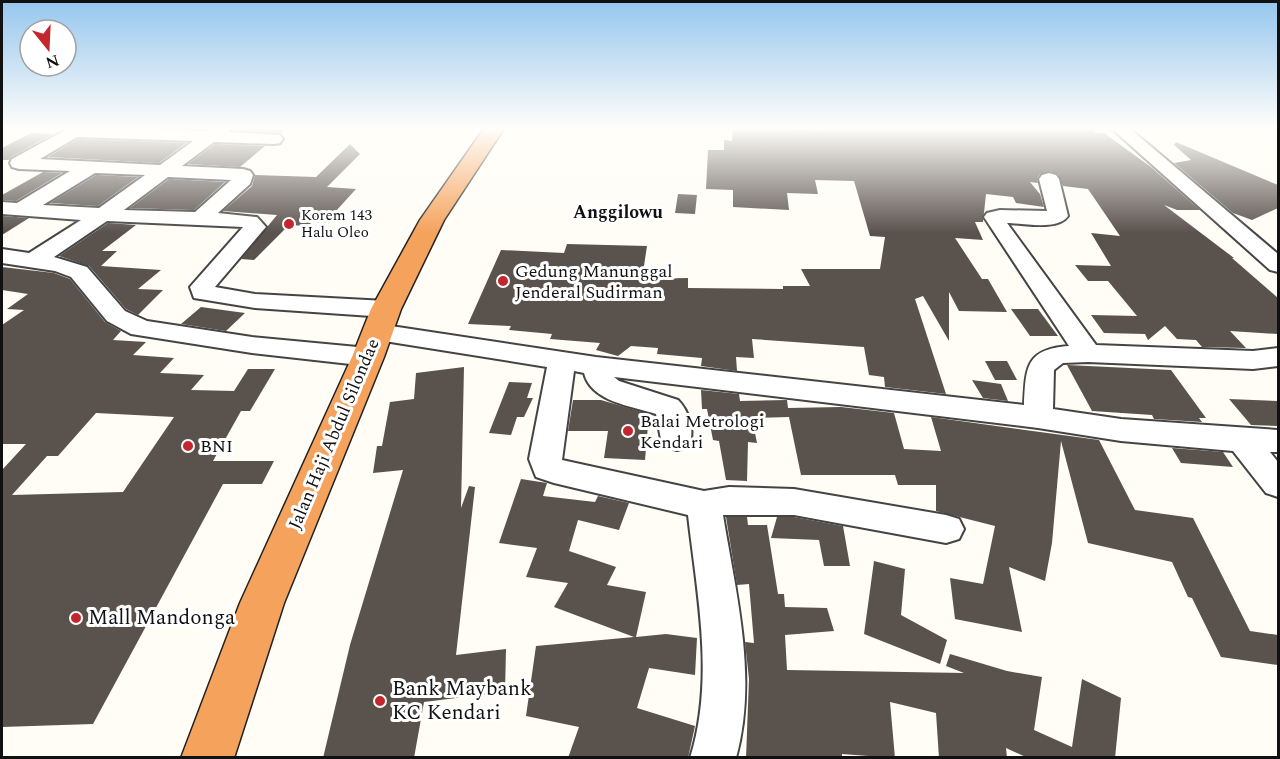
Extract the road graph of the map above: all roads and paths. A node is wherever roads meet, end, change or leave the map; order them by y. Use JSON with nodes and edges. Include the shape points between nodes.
{"nodes":[{"id":1,"x":20,"y":162,"type":"edge"},
{"id":2,"x":99,"y":162,"type":"edge"},
{"id":3,"x":177,"y":162,"type":"edge"},
{"id":4,"x":471,"y":162,"type":"edge"},
{"id":5,"x":1159,"y":162,"type":"edge"},
{"id":6,"x":91,"y":167,"type":"junction"},
{"id":7,"x":164,"y":172,"type":"junction"},
{"id":8,"x":1049,"y":179,"type":"dead end"},
{"id":9,"x":11,"y":208,"type":"edge"},
{"id":10,"x":103,"y":215,"type":"junction"},
{"id":11,"x":200,"y":219,"type":"junction"},
{"id":12,"x":2,"y":256,"type":"edge"},
{"id":13,"x":35,"y":260,"type":"junction"},
{"id":14,"x":1278,"y":265,"type":"edge"},
{"id":15,"x":377,"y":332,"type":"junction"},
{"id":16,"x":1088,"y":353,"type":"junction"},
{"id":17,"x":1278,"y":357,"type":"edge"},
{"id":18,"x":562,"y":361,"type":"junction"},
{"id":19,"x":596,"y":366,"type":"junction"},
{"id":20,"x":1038,"y":417,"type":"junction"},
{"id":21,"x":677,"y":439,"type":"dead end"},
{"id":22,"x":1242,"y":440,"type":"junction"},
{"id":23,"x":1278,"y":441,"type":"edge"},
{"id":24,"x":1278,"y":484,"type":"edge"},
{"id":25,"x":704,"y":505,"type":"junction"},
{"id":26,"x":946,"y":529,"type":"dead end"},
{"id":27,"x":207,"y":758,"type":"edge"},
{"id":28,"x":713,"y":758,"type":"edge"}],
"edges":[{"from":1,"to":6,"type":"street"},
{"from":2,"to":6,"type":"street"},
{"from":3,"to":7,"type":"street"},
{"from":4,"to":15,"type":"highway","name":"Jalan Haji Abdul Silondae","via":[[432,220]]},
{"from":5,"to":14,"type":"street"},
{"from":6,"to":7,"type":"street"},
{"from":6,"to":9,"type":"street"},
{"from":7,"to":10,"type":"street"},
{"from":7,"to":11,"type":"street","via":[[243,175],[243,180]]},
{"from":8,"to":16,"type":"street","via":[[1058,216],[1000,216],[994,220]]},
{"from":9,"to":10,"type":"street"},
{"from":10,"to":11,"type":"street"},
{"from":10,"to":13,"type":"street"},
{"from":11,"to":15,"type":"street","via":[[250,220],[256,225],[202,287],[203,293],[255,301]]},
{"from":12,"to":13,"type":"street"},
{"from":13,"to":15,"type":"street","via":[[79,272],[116,316],[140,328],[252,345]]},
{"from":15,"to":18,"type":"street"},
{"from":15,"to":27,"type":"highway","name":"Jalan Haji Abdul Silondae","via":[[262,603]]},
{"from":16,"to":17,"type":"street","via":[[1253,360]]},
{"from":16,"to":20,"type":"street","via":[[1059,355],[1040,368]]},
{"from":18,"to":19,"type":"street"},
{"from":18,"to":25,"type":"street","via":[[545,459],[548,468]]},
{"from":19,"to":20,"type":"street"},
{"from":19,"to":21,"type":"street","via":[[600,381],[609,387],[673,412]]},
{"from":20,"to":22,"type":"street","via":[[1121,430]]},
{"from":22,"to":23,"type":"street"},
{"from":22,"to":24,"type":"street"},
{"from":25,"to":26,"type":"street","via":[[729,500],[794,502]]},
{"from":25,"to":28,"type":"street","via":[[726,678],[718,746]]}]}
